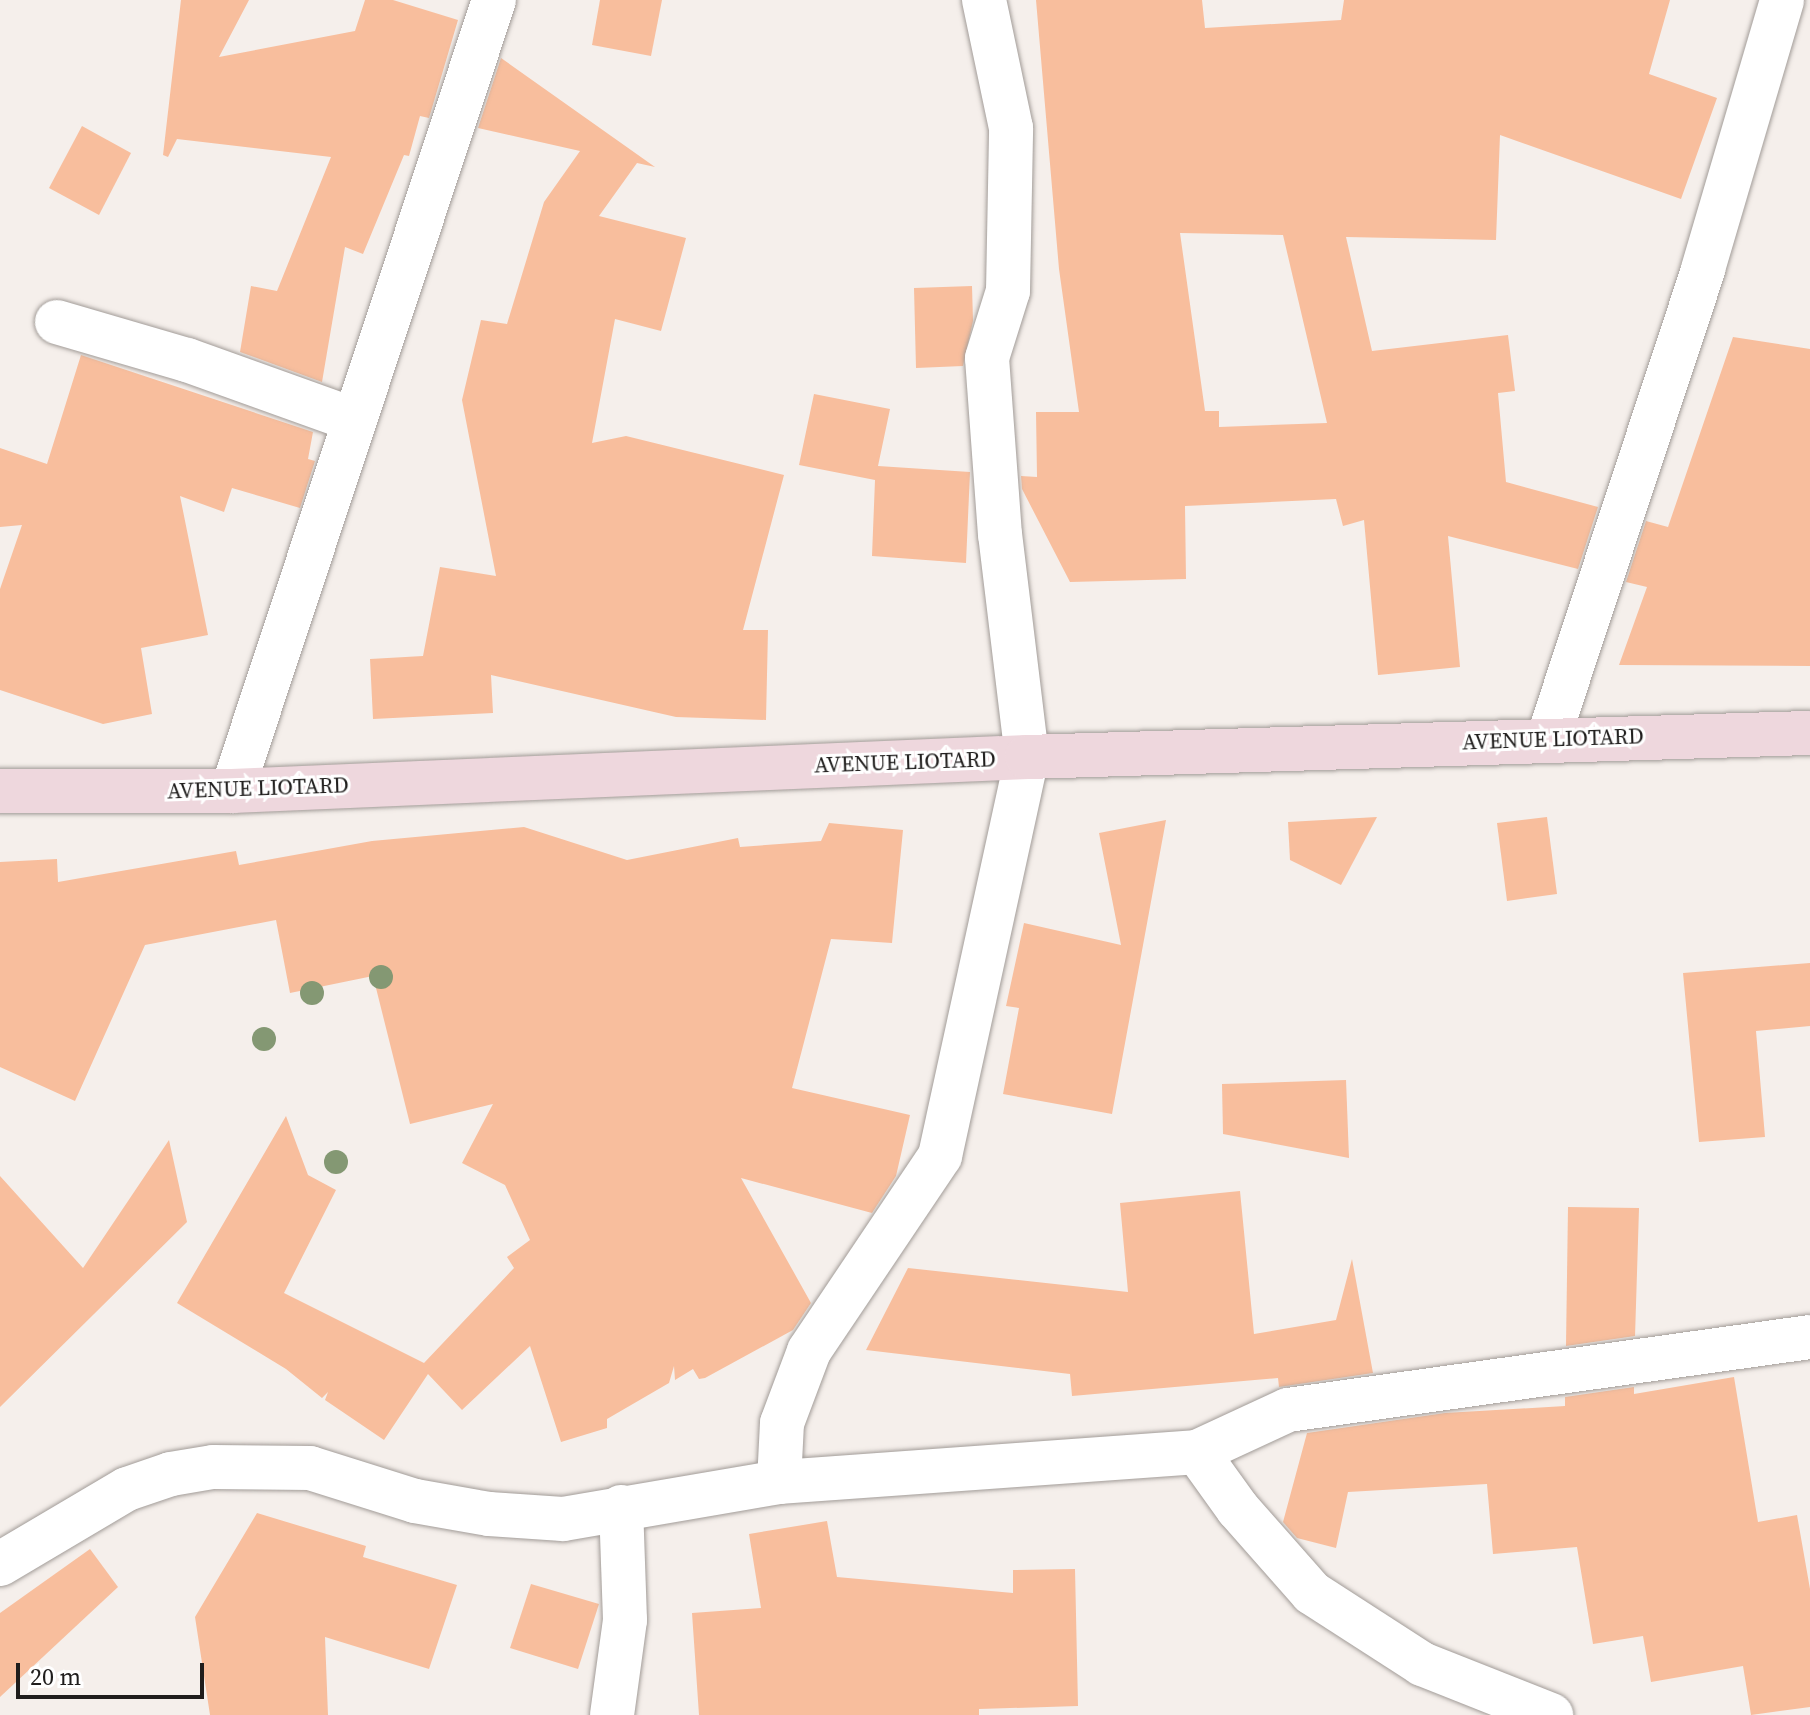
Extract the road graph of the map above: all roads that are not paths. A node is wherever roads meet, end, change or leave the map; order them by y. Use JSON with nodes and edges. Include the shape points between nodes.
{"nodes":[{"id":1,"x":494,"y":0,"type":"edge"},
{"id":2,"x":984,"y":0,"type":"edge"},
{"id":3,"x":1782,"y":0,"type":"edge"},
{"id":4,"x":57,"y":322,"type":"dead end"},
{"id":5,"x":355,"y":420,"type":"junction"},
{"id":6,"x":1810,"y":733,"type":"edge"},
{"id":7,"x":1548,"y":739,"type":"junction"},
{"id":8,"x":1027,"y":757,"type":"junction"},
{"id":9,"x":0,"y":791,"type":"edge"},
{"id":10,"x":232,"y":791,"type":"junction"},
{"id":11,"x":1810,"y":1337,"type":"edge"},
{"id":12,"x":1197,"y":1452,"type":"junction"},
{"id":13,"x":779,"y":1482,"type":"junction"},
{"id":14,"x":621,"y":1507,"type":"junction"},
{"id":15,"x":0,"y":1564,"type":"edge"},
{"id":16,"x":612,"y":1715,"type":"edge"},
{"id":17,"x":1551,"y":1715,"type":"edge"}],
"edges":[{"from":1,"to":5,"type":"street"},
{"from":2,"to":8,"type":"street","via":[[1011,128],[1008,291],[987,358],[1000,535]]},
{"from":3,"to":7,"type":"street","via":[[1703,269]]},
{"from":4,"to":5,"type":"street","via":[[187,360]]},
{"from":5,"to":10,"type":"street"},
{"from":6,"to":7,"type":"street","name":"AVENUE LIOTARD"},
{"from":7,"to":8,"type":"street","name":"AVENUE LIOTARD"},
{"from":8,"to":10,"type":"street","name":"AVENUE LIOTARD"},
{"from":8,"to":13,"type":"street","via":[[940,1156],[809,1351],[782,1423]]},
{"from":9,"to":10,"type":"street","name":"AVENUE LIOTARD"},
{"from":11,"to":12,"type":"street","via":[[1288,1410]]},
{"from":12,"to":13,"type":"street"},
{"from":12,"to":17,"type":"street","via":[[1238,1509],[1312,1593],[1422,1664]]},
{"from":13,"to":14,"type":"street"},
{"from":14,"to":15,"type":"street","via":[[563,1519],[489,1514],[415,1501],[310,1468],[213,1467],[127,1489]]},
{"from":14,"to":16,"type":"street","via":[[625,1620]]}]}
